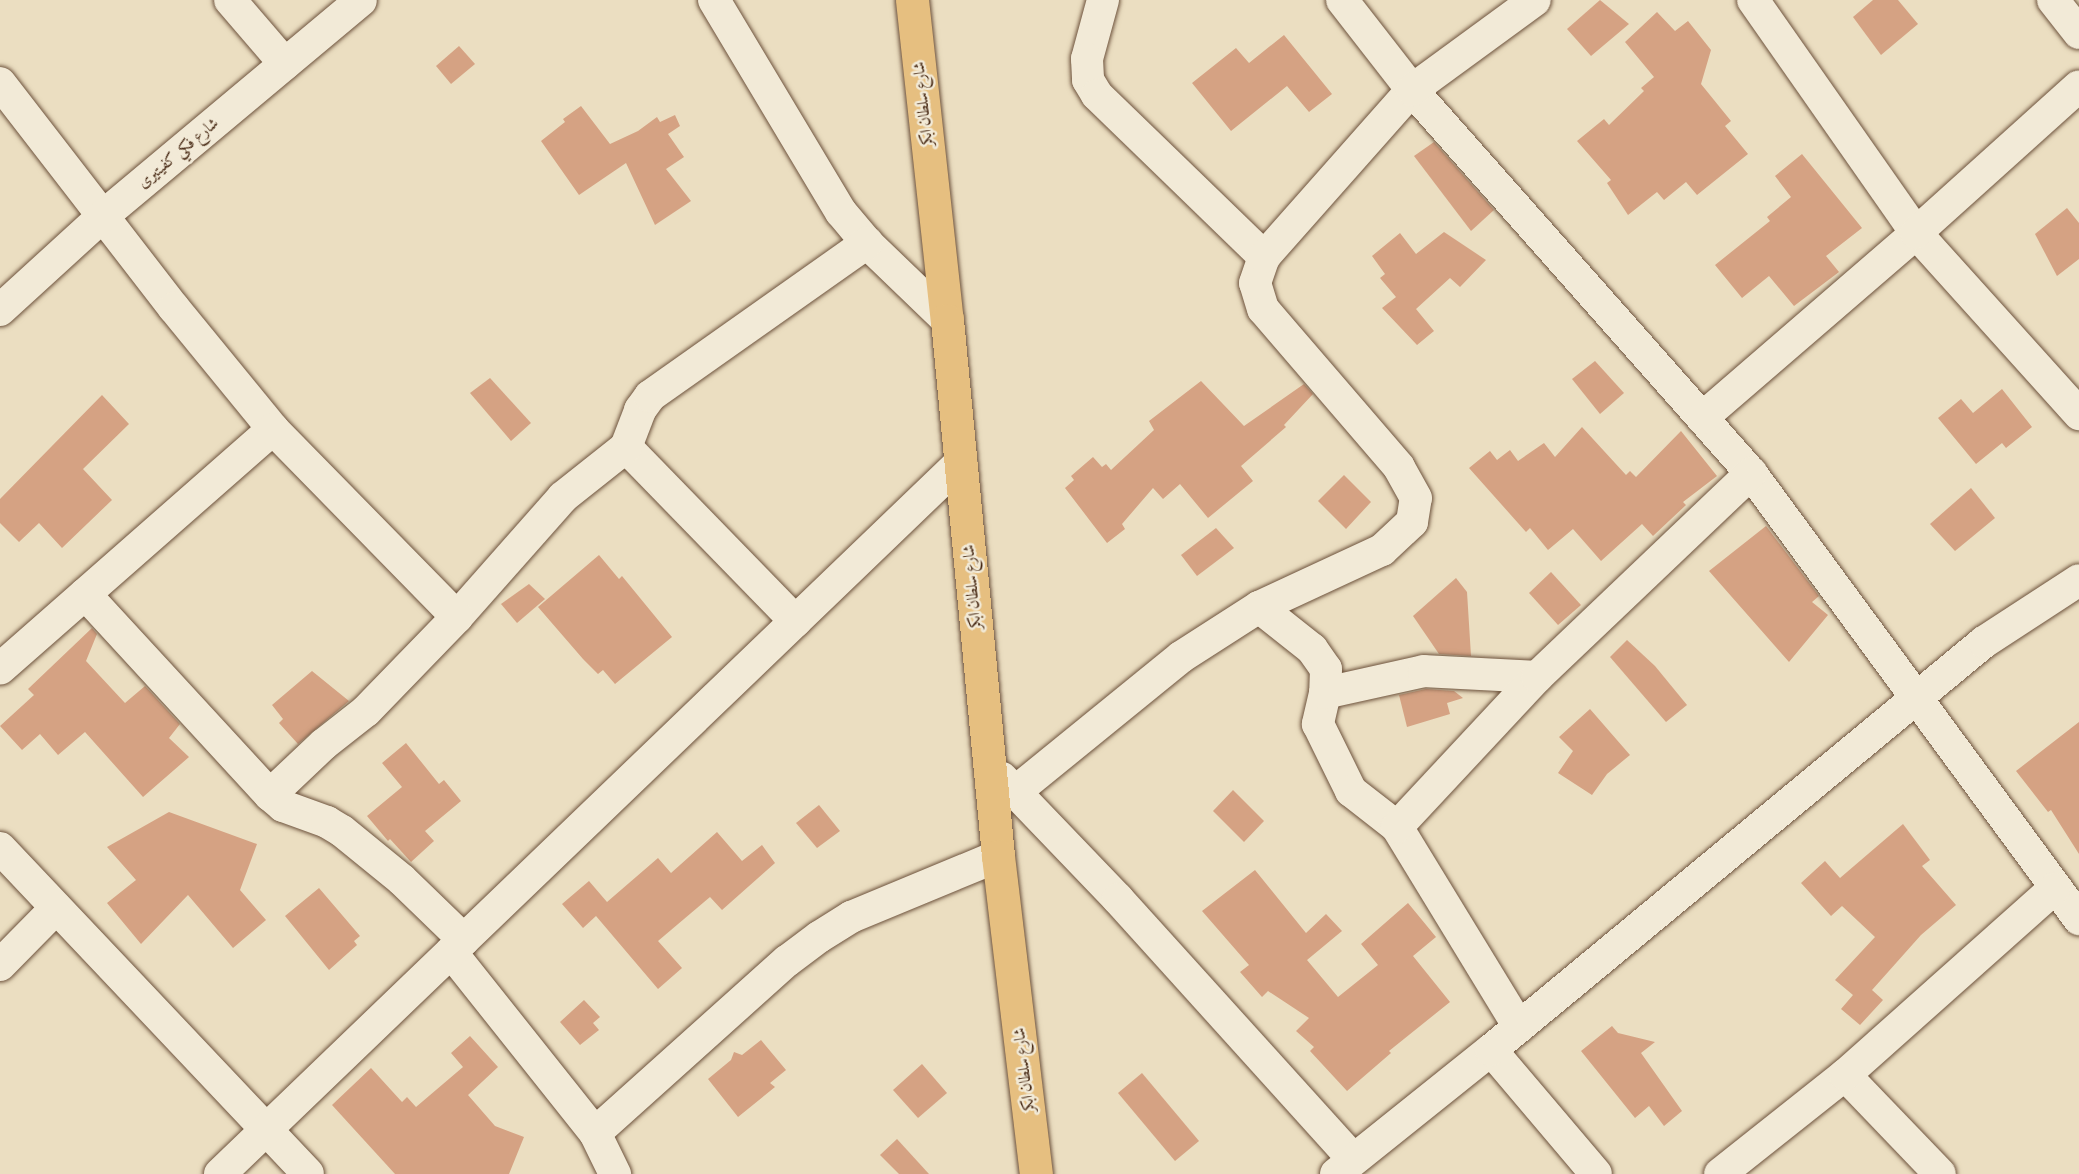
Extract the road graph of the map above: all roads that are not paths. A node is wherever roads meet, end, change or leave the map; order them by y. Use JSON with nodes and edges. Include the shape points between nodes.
{"nodes":[{"id":1,"x":230,"y":0,"type":"edge"},
{"id":2,"x":361,"y":0,"type":"edge"},
{"id":3,"x":714,"y":0,"type":"edge"},
{"id":4,"x":912,"y":0,"type":"edge"},
{"id":5,"x":1102,"y":0,"type":"edge"},
{"id":6,"x":1342,"y":0,"type":"edge"},
{"id":7,"x":1535,"y":0,"type":"edge"},
{"id":8,"x":1753,"y":0,"type":"edge"},
{"id":9,"x":2053,"y":0,"type":"edge"},
{"id":10,"x":2079,"y":33,"type":"edge"},
{"id":11,"x":285,"y":64,"type":"junction"},
{"id":12,"x":0,"y":83,"type":"edge"},
{"id":13,"x":2079,"y":86,"type":"edge"},
{"id":14,"x":1412,"y":90,"type":"junction"},
{"id":15,"x":103,"y":216,"type":"junction"},
{"id":16,"x":1916,"y":233,"type":"junction"},
{"id":17,"x":867,"y":243,"type":"junction"},
{"id":18,"x":1264,"y":257,"type":"junction"},
{"id":19,"x":0,"y":310,"type":"edge"},
{"id":20,"x":947,"y":320,"type":"junction"},
{"id":21,"x":2079,"y":414,"type":"edge"},
{"id":22,"x":1702,"y":418,"type":"junction"},
{"id":23,"x":273,"y":429,"type":"junction"},
{"id":24,"x":626,"y":447,"type":"junction"},
{"id":25,"x":961,"y":462,"type":"junction"},
{"id":26,"x":1750,"y":473,"type":"junction"},
{"id":27,"x":2079,"y":580,"type":"edge"},
{"id":28,"x":85,"y":594,"type":"junction"},
{"id":29,"x":1259,"y":607,"type":"junction"},
{"id":30,"x":457,"y":617,"type":"junction"},
{"id":31,"x":795,"y":621,"type":"junction"},
{"id":32,"x":0,"y":669,"type":"edge"},
{"id":33,"x":1537,"y":677,"type":"junction"},
{"id":34,"x":1325,"y":693,"type":"junction"},
{"id":35,"x":1915,"y":699,"type":"junction"},
{"id":36,"x":988,"y":765,"type":"junction"},
{"id":37,"x":1015,"y":792,"type":"junction"},
{"id":38,"x":270,"y":795,"type":"junction"},
{"id":39,"x":1397,"y":827,"type":"junction"},
{"id":40,"x":0,"y":848,"type":"edge"},
{"id":41,"x":998,"y":856,"type":"junction"},
{"id":42,"x":2054,"y":889,"type":"junction"},
{"id":43,"x":56,"y":908,"type":"junction"},
{"id":44,"x":2079,"y":919,"type":"edge"},
{"id":45,"x":458,"y":946,"type":"junction"},
{"id":46,"x":0,"y":965,"type":"edge"},
{"id":47,"x":1519,"y":1027,"type":"junction"},
{"id":48,"x":1491,"y":1050,"type":"junction"},
{"id":49,"x":1845,"y":1074,"type":"junction"},
{"id":50,"x":266,"y":1131,"type":"junction"},
{"id":51,"x":595,"y":1133,"type":"junction"},
{"id":52,"x":1344,"y":1167,"type":"edge"},
{"id":53,"x":220,"y":1174,"type":"edge"},
{"id":54,"x":308,"y":1174,"type":"edge"},
{"id":55,"x":615,"y":1174,"type":"edge"},
{"id":56,"x":1036,"y":1174,"type":"edge"},
{"id":57,"x":1596,"y":1174,"type":"edge"},
{"id":58,"x":1720,"y":1174,"type":"edge"},
{"id":59,"x":1940,"y":1174,"type":"edge"}],
"edges":[{"from":1,"to":11,"type":"street"},
{"from":2,"to":11,"type":"street","name":"شارع فكي كفيتيرى"},
{"from":3,"to":17,"type":"street","via":[[841,212]]},
{"from":4,"to":20,"type":"highway","name":"شارع سلطان ابكر"},
{"from":5,"to":18,"type":"street","via":[[1087,59],[1088,80],[1097,95]]},
{"from":6,"to":14,"type":"street"},
{"from":7,"to":14,"type":"street"},
{"from":8,"to":16,"type":"street"},
{"from":9,"to":10,"type":"street"},
{"from":11,"to":15,"type":"street","name":"شارع فكي كفيتيرى"},
{"from":12,"to":15,"type":"street"},
{"from":13,"to":16,"type":"street"},
{"from":14,"to":18,"type":"street"},
{"from":14,"to":22,"type":"street"},
{"from":15,"to":19,"type":"street","name":"شارع فكي كفيتيرى"},
{"from":15,"to":23,"type":"street"},
{"from":16,"to":21,"type":"street"},
{"from":16,"to":22,"type":"street"},
{"from":17,"to":20,"type":"street"},
{"from":17,"to":24,"type":"street","via":[[662,385],[640,410]]},
{"from":18,"to":29,"type":"street","via":[[1255,283],[1263,309],[1399,467],[1416,498],[1412,522],[1382,550]]},
{"from":20,"to":25,"type":"highway","name":"شارع سلطان ابكر"},
{"from":22,"to":26,"type":"street"},
{"from":23,"to":28,"type":"street"},
{"from":23,"to":30,"type":"street"},
{"from":24,"to":30,"type":"street","via":[[563,497]]},
{"from":24,"to":31,"type":"street"},
{"from":25,"to":31,"type":"street"},
{"from":25,"to":36,"type":"highway","name":"شارع سلطان ابكر"},
{"from":26,"to":33,"type":"street"},
{"from":26,"to":35,"type":"street"},
{"from":27,"to":35,"type":"street","via":[[1984,642]]},
{"from":28,"to":32,"type":"street"},
{"from":28,"to":38,"type":"street"},
{"from":29,"to":34,"type":"street","via":[[1312,649],[1326,669]]},
{"from":29,"to":37,"type":"street","via":[[1181,657]]},
{"from":30,"to":38,"type":"street","via":[[366,711]]},
{"from":31,"to":45,"type":"street"},
{"from":33,"to":34,"type":"street","via":[[1424,671]]},
{"from":33,"to":39,"type":"street"},
{"from":34,"to":39,"type":"street","via":[[1318,724],[1351,791]]},
{"from":35,"to":42,"type":"street"},
{"from":35,"to":47,"type":"street"},
{"from":36,"to":37,"type":"street"},
{"from":36,"to":41,"type":"highway","name":"شارع سلطان ابكر"},
{"from":37,"to":52,"type":"street","via":[[1118,899]]},
{"from":38,"to":45,"type":"street","via":[[283,806],[342,831],[402,880]]},
{"from":39,"to":47,"type":"street"},
{"from":40,"to":43,"type":"street"},
{"from":41,"to":51,"type":"street","via":[[851,916],[819,937],[787,961]]},
{"from":41,"to":56,"type":"highway","name":"شارع سلطان ابكر"},
{"from":42,"to":44,"type":"street"},
{"from":42,"to":49,"type":"street"},
{"from":43,"to":46,"type":"street"},
{"from":43,"to":50,"type":"street"},
{"from":45,"to":50,"type":"street"},
{"from":45,"to":51,"type":"street"},
{"from":47,"to":48,"type":"street"},
{"from":48,"to":52,"type":"street"},
{"from":48,"to":57,"type":"street"},
{"from":49,"to":58,"type":"street"},
{"from":49,"to":59,"type":"street"},
{"from":50,"to":53,"type":"street"},
{"from":50,"to":54,"type":"street"},
{"from":51,"to":55,"type":"street"}]}
